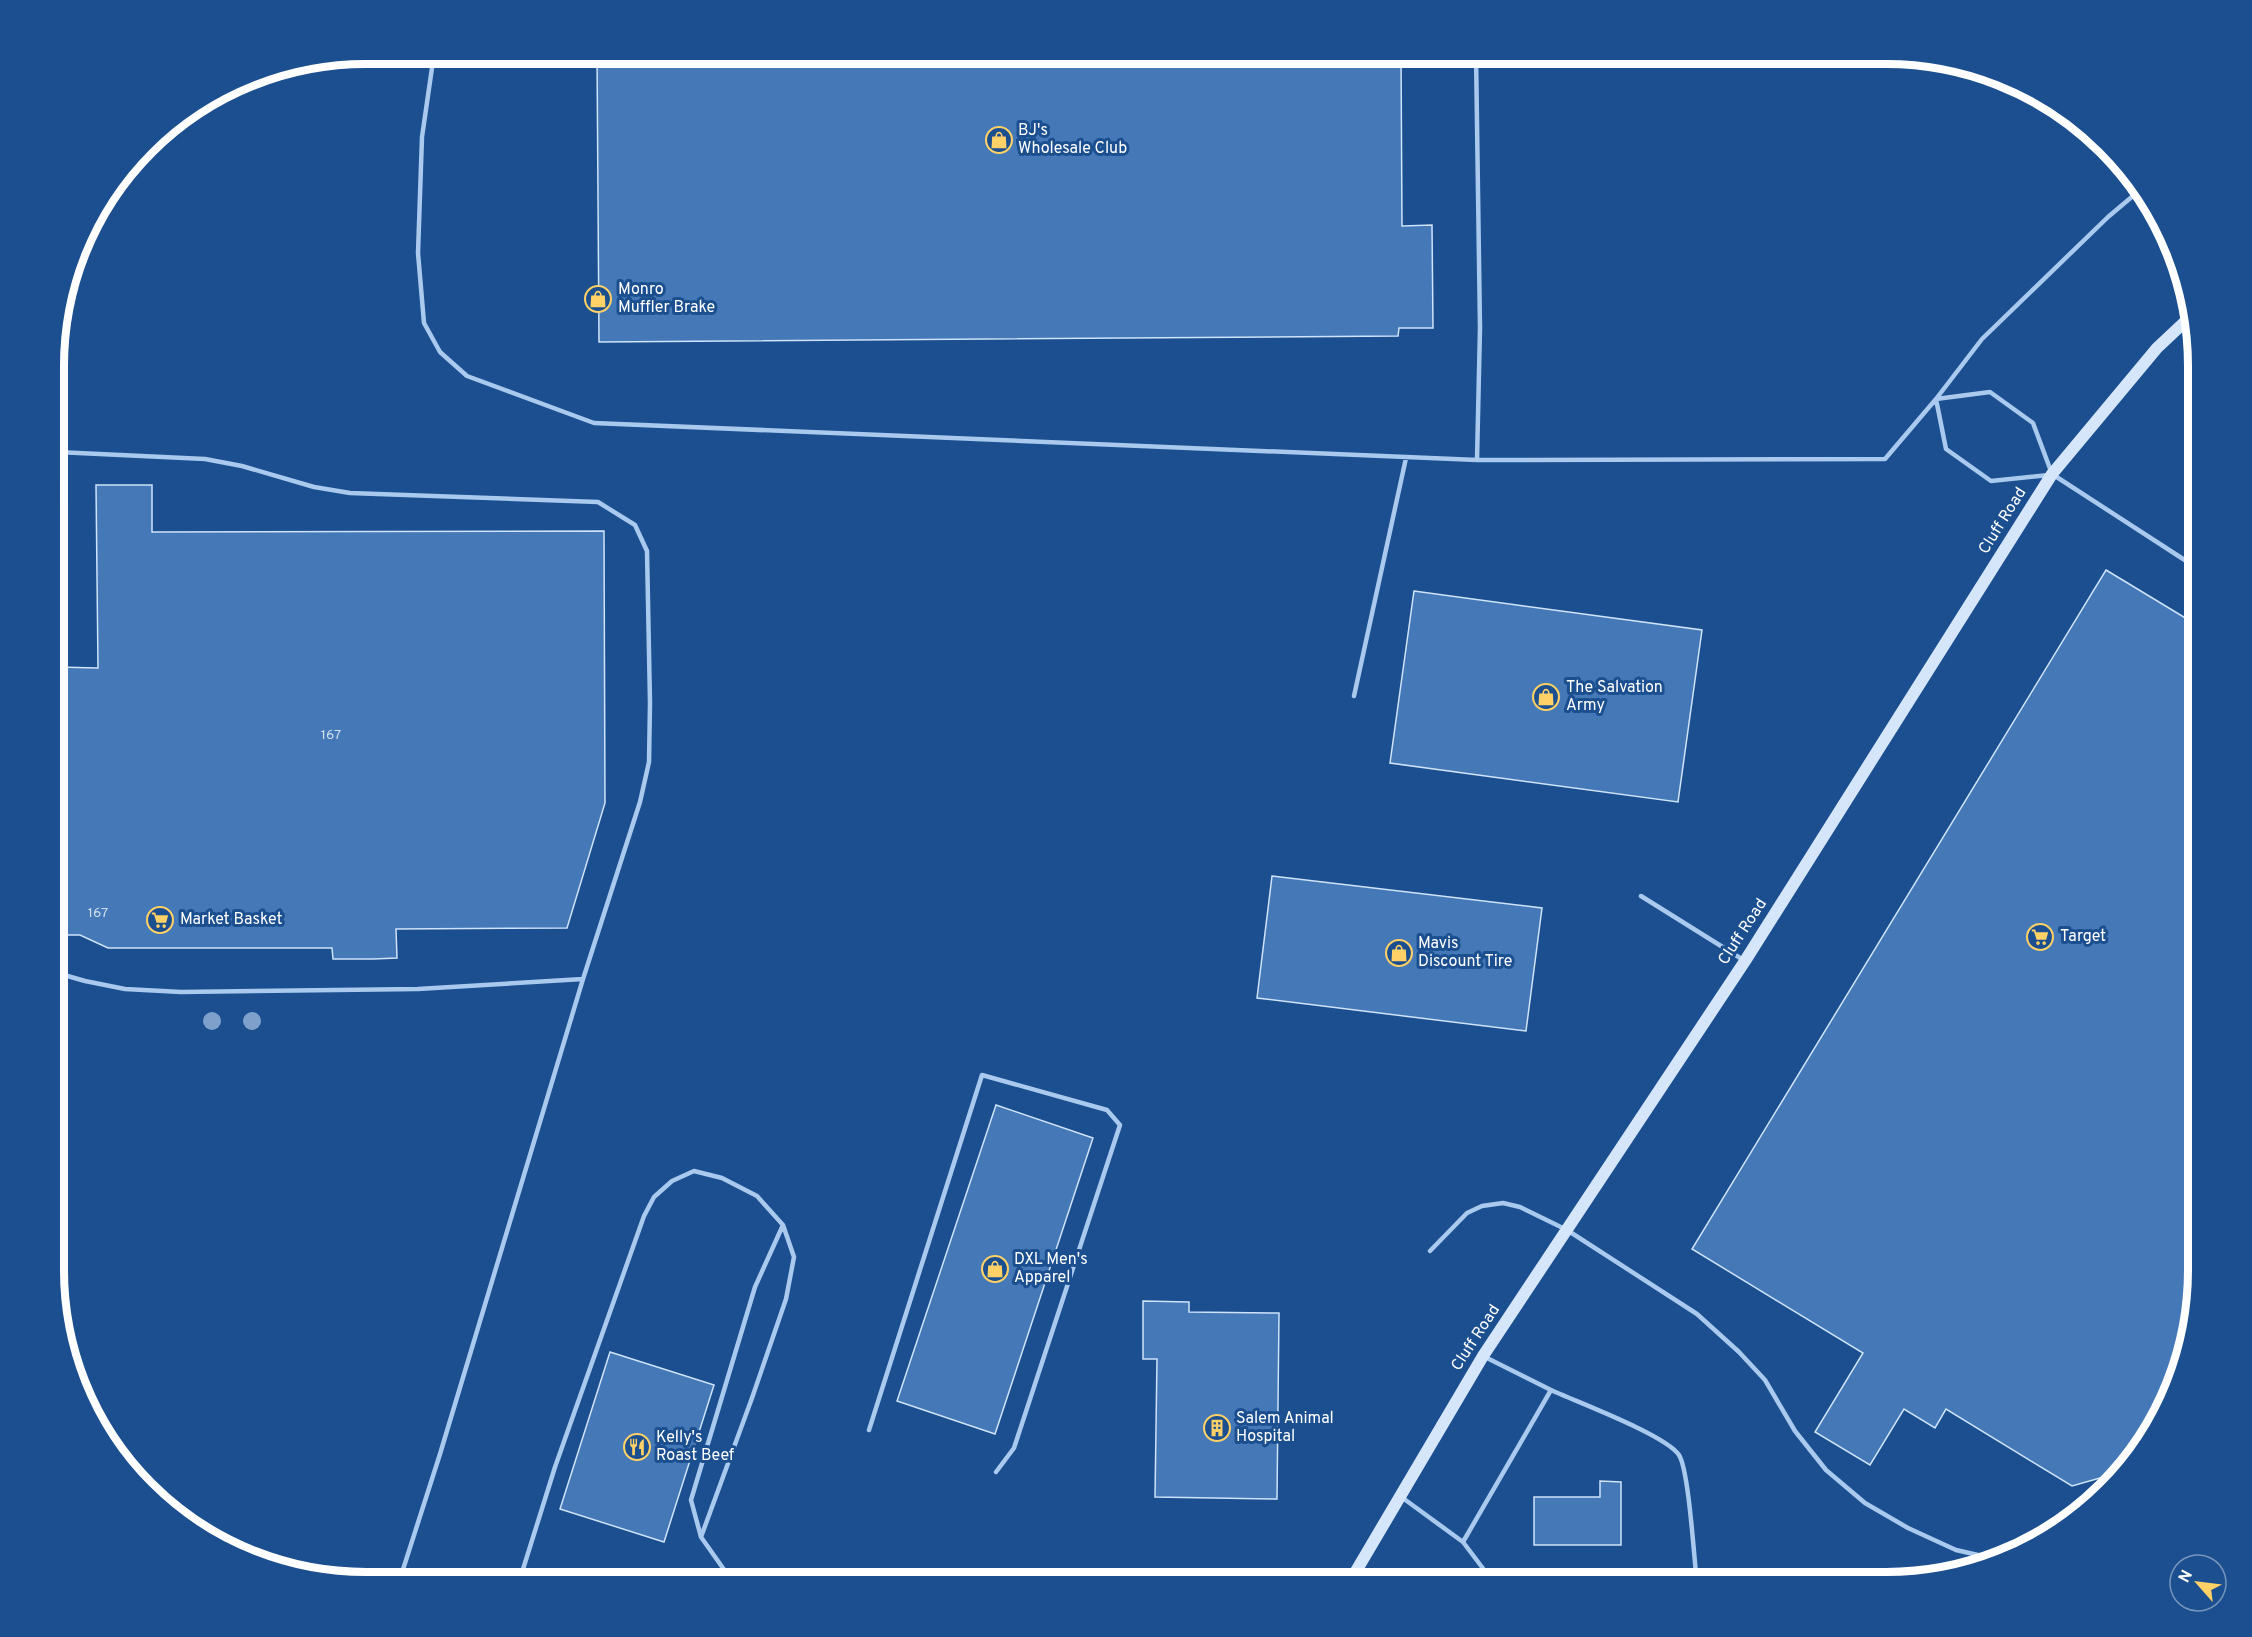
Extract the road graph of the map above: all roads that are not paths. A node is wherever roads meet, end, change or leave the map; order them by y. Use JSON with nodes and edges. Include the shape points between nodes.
{"nodes":[{"id":1,"x":433,"y":64,"type":"edge"},
{"id":2,"x":1476,"y":64,"type":"edge"},
{"id":3,"x":2134,"y":195,"type":"edge"},
{"id":4,"x":2184,"y":322,"type":"edge"},
{"id":5,"x":1936,"y":399,"type":"junction"},
{"id":6,"x":64,"y":452,"type":"edge"},
{"id":7,"x":1406,"y":458,"type":"junction"},
{"id":8,"x":1477,"y":460,"type":"junction"},
{"id":9,"x":2052,"y":474,"type":"junction"},
{"id":10,"x":2188,"y":562,"type":"edge"},
{"id":11,"x":1354,"y":696,"type":"dead end"},
{"id":12,"x":1641,"y":896,"type":"dead end"},
{"id":13,"x":1745,"y":961,"type":"junction"},
{"id":14,"x":64,"y":975,"type":"edge"},
{"id":15,"x":583,"y":979,"type":"junction"},
{"id":16,"x":783,"y":1225,"type":"junction"},
{"id":17,"x":1567,"y":1230,"type":"junction"},
{"id":18,"x":1430,"y":1251,"type":"dead end"},
{"id":19,"x":1483,"y":1356,"type":"junction"},
{"id":20,"x":1551,"y":1390,"type":"junction"},
{"id":21,"x":869,"y":1430,"type":"dead end"},
{"id":22,"x":996,"y":1472,"type":"dead end"},
{"id":23,"x":1399,"y":1496,"type":"junction"},
{"id":24,"x":701,"y":1537,"type":"junction"},
{"id":25,"x":1463,"y":1542,"type":"junction"},
{"id":26,"x":1983,"y":1556,"type":"edge"},
{"id":27,"x":402,"y":1572,"type":"edge"},
{"id":28,"x":522,"y":1572,"type":"edge"},
{"id":29,"x":724,"y":1572,"type":"edge"},
{"id":30,"x":1355,"y":1572,"type":"edge"},
{"id":31,"x":1486,"y":1572,"type":"edge"},
{"id":32,"x":1696,"y":1572,"type":"edge"}],
"edges":[{"from":1,"to":7,"type":"lane","via":[[422,137],[418,253],[424,323],[440,352],[467,376],[594,423]]},
{"from":2,"to":8,"type":"lane","via":[[1480,328]]},
{"from":3,"to":5,"type":"lane","via":[[1982,339]]},
{"from":4,"to":9,"type":"street","name":"Cluff Road","via":[[2157,348]]},
{"from":5,"to":8,"type":"lane","via":[[1885,459]]},
{"from":5,"to":9,"type":"lane","via":[[1990,392],[2033,423]]},
{"from":5,"to":9,"type":"lane","via":[[1946,449],[1991,482]]},
{"from":6,"to":15,"type":"lane","via":[[205,459],[350,493],[598,502],[635,525],[647,551],[649,762],[640,802]]},
{"from":7,"to":8,"type":"lane"},
{"from":7,"to":11,"type":"lane"},
{"from":9,"to":10,"type":"lane"},
{"from":9,"to":13,"type":"street","name":"Cluff Road"},
{"from":12,"to":13,"type":"lane"},
{"from":13,"to":17,"type":"street","name":"Cluff Road"},
{"from":14,"to":15,"type":"lane","via":[[125,989],[181,992],[418,989]]},
{"from":15,"to":27,"type":"lane"},
{"from":16,"to":24,"type":"lane","via":[[755,1287],[691,1500]]},
{"from":16,"to":24,"type":"lane","via":[[794,1257],[786,1299]]},
{"from":16,"to":28,"type":"lane","via":[[757,1196],[722,1178],[694,1171],[672,1181],[654,1197],[562,1445]]},
{"from":17,"to":18,"type":"lane","via":[[1520,1207],[1503,1203],[1482,1206],[1467,1213]]},
{"from":17,"to":19,"type":"street","name":"Cluff Road"},
{"from":17,"to":26,"type":"lane","via":[[1697,1314],[1739,1352],[1765,1380],[1795,1431],[1826,1470],[1865,1503],[1956,1550]]},
{"from":19,"to":20,"type":"lane"},
{"from":19,"to":23,"type":"street","name":"Cluff Road"},
{"from":20,"to":25,"type":"lane"},
{"from":20,"to":32,"type":"lane","via":[[1664,1441],[1679,1455]]},
{"from":21,"to":22,"type":"lane","via":[[982,1075],[1107,1110],[1120,1125],[1014,1448]]},
{"from":23,"to":25,"type":"lane"},
{"from":23,"to":30,"type":"street","name":"Cluff Road"},
{"from":24,"to":29,"type":"lane"},
{"from":25,"to":31,"type":"lane"}]}
